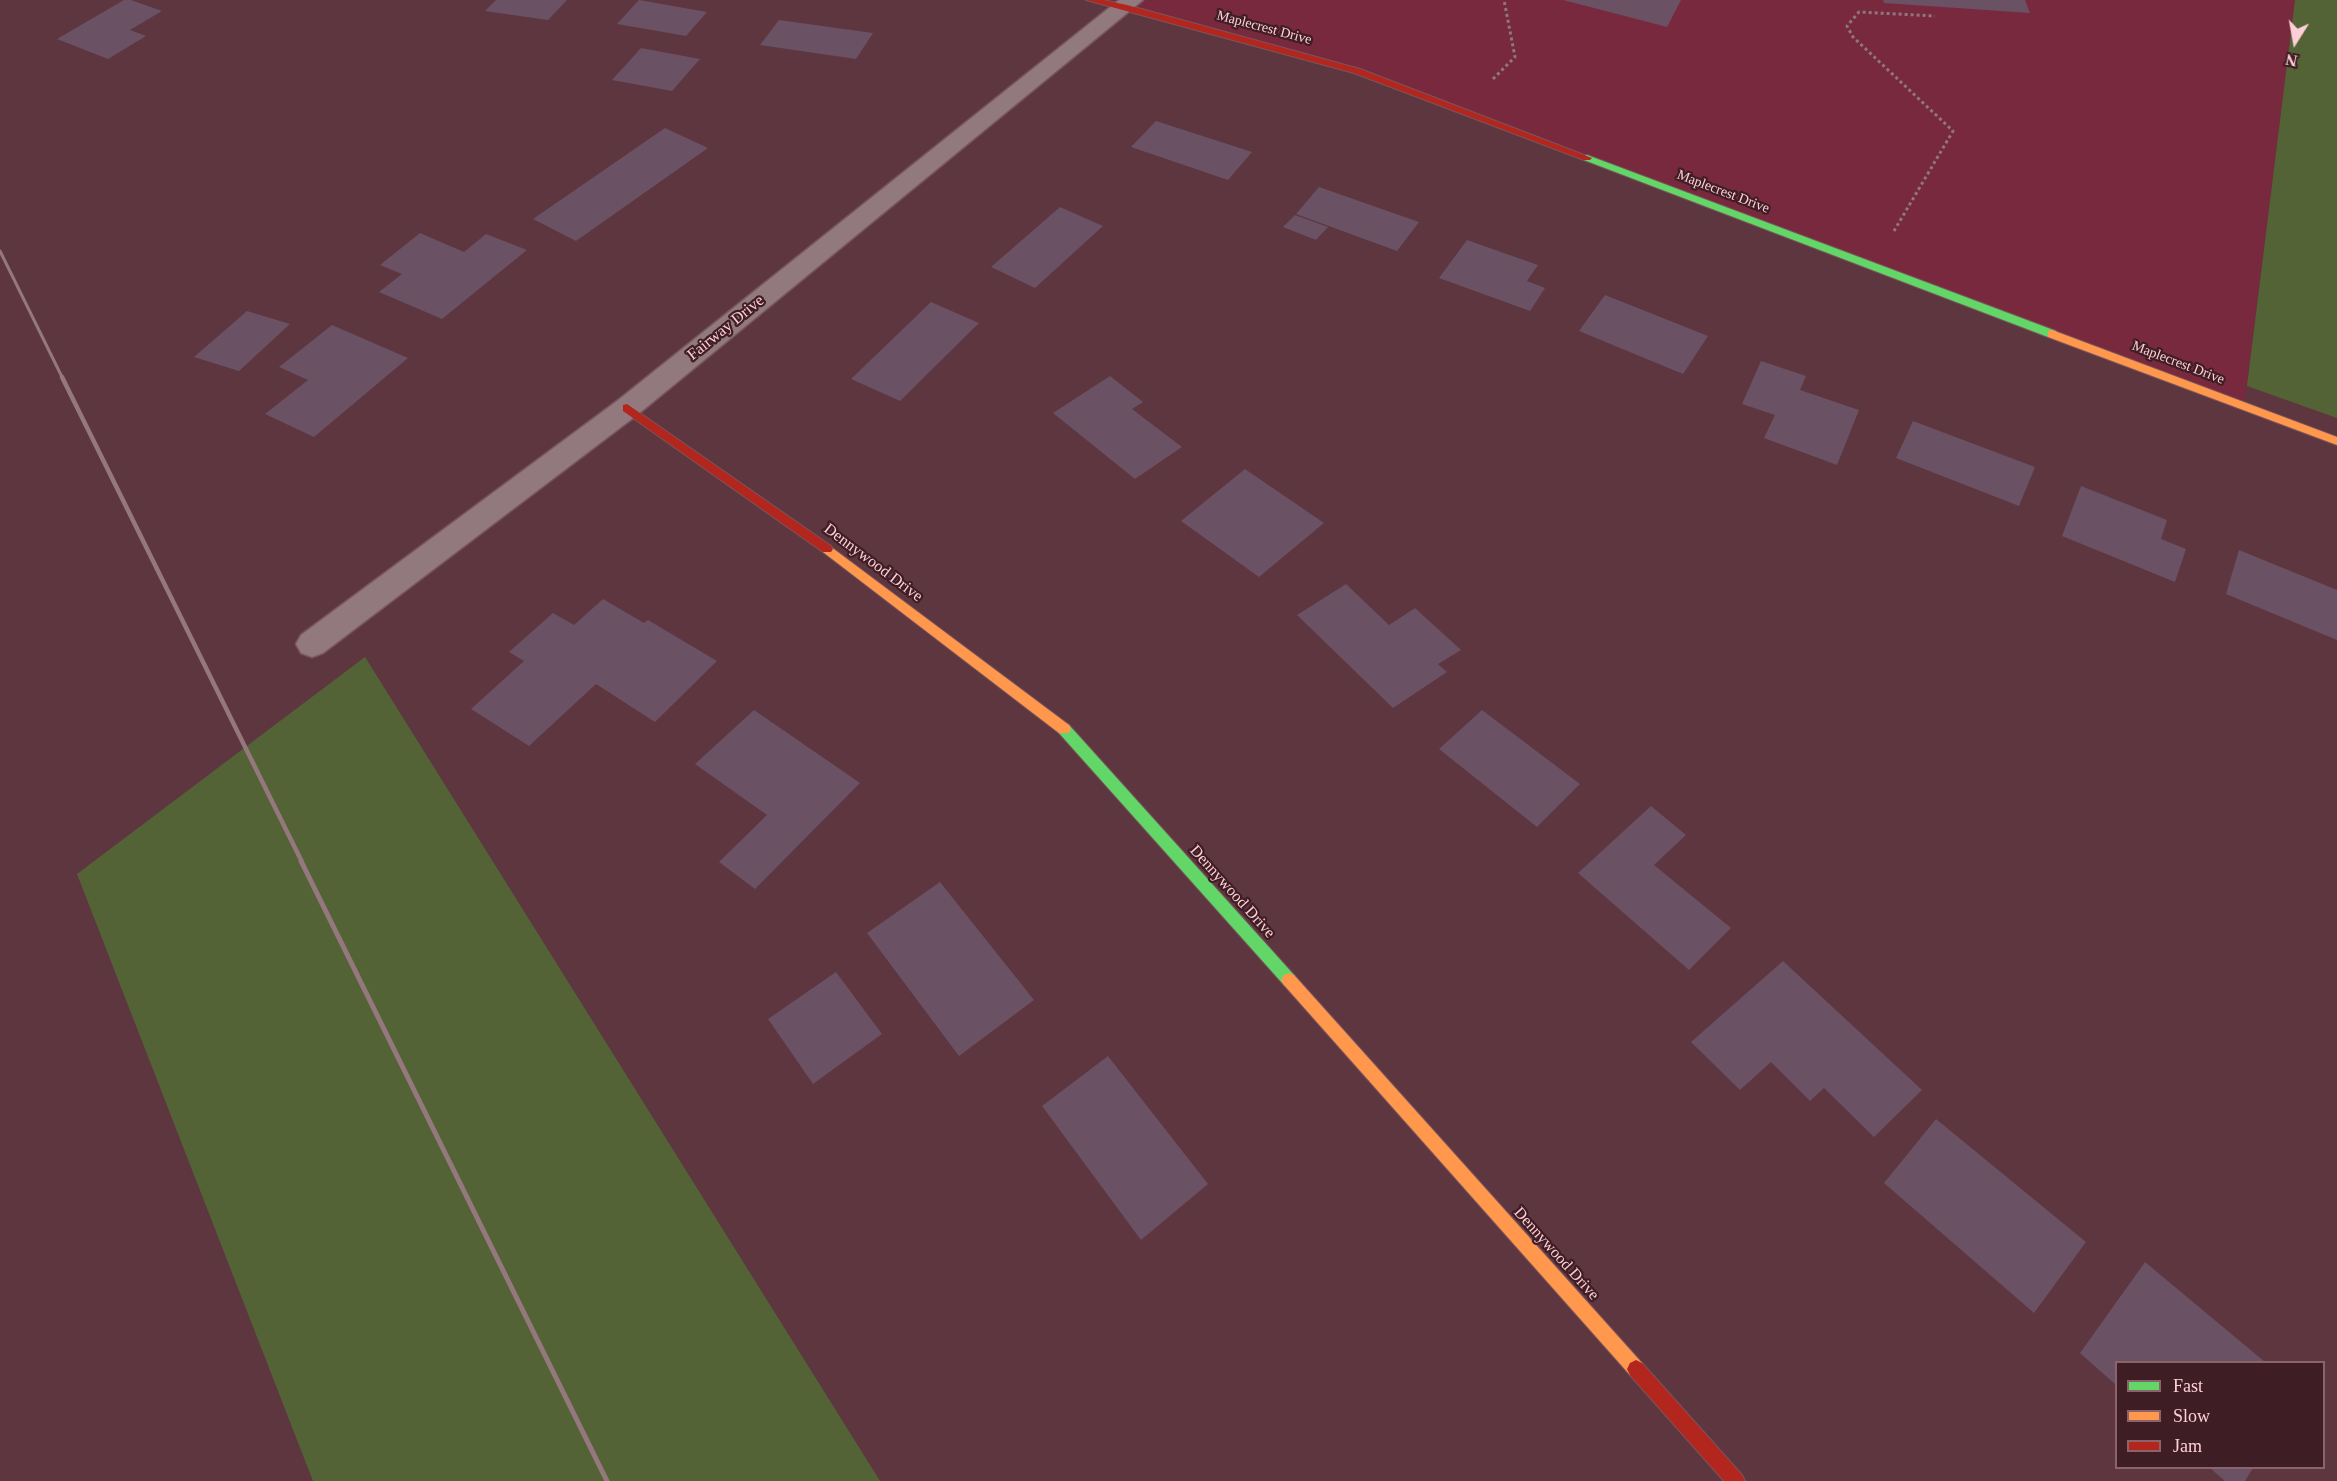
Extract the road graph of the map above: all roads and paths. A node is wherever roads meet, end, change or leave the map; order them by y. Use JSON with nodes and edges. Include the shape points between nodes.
{"nodes":[{"id":1,"x":1090,"y":0,"type":"edge"},
{"id":2,"x":1504,"y":0,"type":"edge"},
{"id":3,"x":1128,"y":3,"type":"edge"},
{"id":4,"x":1935,"y":16,"type":"dead end"},
{"id":5,"x":1486,"y":86,"type":"dead end"},
{"id":6,"x":1892,"y":234,"type":"dead end"},
{"id":7,"x":627,"y":408,"type":"junction"},
{"id":8,"x":2337,"y":441,"type":"edge"},
{"id":9,"x":312,"y":644,"type":"dead end"},
{"id":10,"x":1736,"y":1481,"type":"edge"}],
"edges":[{"from":1,"to":3,"type":"street","name":"Maplecrest Drive"},
{"from":2,"to":5,"type":"path","via":[[1515,57]]},
{"from":3,"to":7,"type":"street","name":"Fairway Drive"},
{"from":3,"to":8,"type":"street","name":"Maplecrest Drive","via":[[1357,71]]},
{"from":4,"to":6,"type":"path","via":[[1859,12],[1847,26],[1853,38],[1953,131]]},
{"from":7,"to":9,"type":"street","name":"Fairway Drive"},
{"from":7,"to":10,"type":"street","name":"Dennywood Drive","via":[[847,563],[1065,731]]}]}
